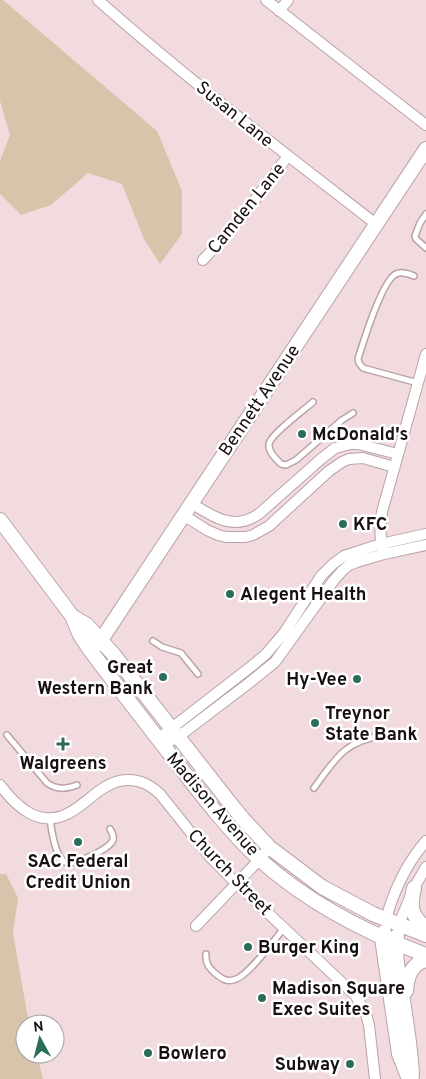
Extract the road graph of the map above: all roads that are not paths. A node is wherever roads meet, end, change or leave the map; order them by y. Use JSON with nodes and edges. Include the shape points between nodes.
{"nodes":[{"id":1,"x":98,"y":0,"type":"edge"},
{"id":2,"x":266,"y":0,"type":"edge"},
{"id":3,"x":288,"y":0,"type":"edge"},
{"id":4,"x":279,"y":11,"type":"junction"},
{"id":5,"x":426,"y":125,"type":"edge"},
{"id":6,"x":426,"y":149,"type":"edge"},
{"id":7,"x":288,"y":156,"type":"junction"},
{"id":8,"x":426,"y":214,"type":"edge"},
{"id":9,"x":376,"y":224,"type":"junction"},
{"id":10,"x":426,"y":248,"type":"edge"},
{"id":11,"x":203,"y":260,"type":"dead end"},
{"id":12,"x":414,"y":276,"type":"dead end"},
{"id":13,"x":426,"y":354,"type":"edge"},
{"id":14,"x":418,"y":383,"type":"junction"},
{"id":15,"x":313,"y":402,"type":"dead end"},
{"id":16,"x":352,"y":413,"type":"dead end"},
{"id":17,"x":398,"y":454,"type":"junction"},
{"id":18,"x":394,"y":467,"type":"junction"},
{"id":19,"x":191,"y":503,"type":"junction"},
{"id":20,"x":183,"y":515,"type":"junction"},
{"id":21,"x":2,"y":525,"type":"edge"},
{"id":22,"x":426,"y":534,"type":"edge"},
{"id":23,"x":426,"y":545,"type":"edge"},
{"id":24,"x":383,"y":549,"type":"junction"},
{"id":25,"x":72,"y":616,"type":"junction"},
{"id":26,"x":101,"y":640,"type":"junction"},
{"id":27,"x":153,"y":641,"type":"dead end"},
{"id":28,"x":90,"y":650,"type":"junction"},
{"id":29,"x":198,"y":674,"type":"dead end"},
{"id":30,"x":174,"y":733,"type":"junction"},
{"id":31,"x":8,"y":735,"type":"dead end"},
{"id":32,"x":381,"y":736,"type":"dead end"},
{"id":33,"x":161,"y":743,"type":"junction"},
{"id":34,"x":0,"y":785,"type":"edge"},
{"id":35,"x":77,"y":785,"type":"dead end"},
{"id":36,"x":314,"y":788,"type":"dead end"},
{"id":37,"x":50,"y":818,"type":"junction"},
{"id":38,"x":110,"y":829,"type":"dead end"},
{"id":39,"x":426,"y":841,"type":"edge"},
{"id":40,"x":269,"y":846,"type":"junction"},
{"id":41,"x":260,"y":859,"type":"junction"},
{"id":42,"x":426,"y":867,"type":"edge"},
{"id":43,"x":236,"y":883,"type":"junction"},
{"id":44,"x":414,"y":888,"type":"junction"},
{"id":45,"x":392,"y":922,"type":"junction"},
{"id":46,"x":196,"y":926,"type":"dead end"},
{"id":47,"x":284,"y":928,"type":"junction"},
{"id":48,"x":426,"y":928,"type":"edge"},
{"id":49,"x":426,"y":935,"type":"edge"},
{"id":50,"x":382,"y":938,"type":"junction"},
{"id":51,"x":396,"y":943,"type":"junction"},
{"id":52,"x":206,"y":954,"type":"dead end"},
{"id":53,"x":426,"y":955,"type":"edge"},
{"id":54,"x":426,"y":960,"type":"edge"},
{"id":55,"x":405,"y":1012,"type":"junction"},
{"id":56,"x":375,"y":1079,"type":"edge"},
{"id":57,"x":410,"y":1079,"type":"edge"}],
"edges":[{"from":1,"to":7,"type":"street","name":"Susan Lane"},
{"from":2,"to":4,"type":"street"},
{"from":3,"to":4,"type":"street"},
{"from":4,"to":5,"type":"street"},
{"from":6,"to":9,"type":"main road","name":"Bennett Avenue"},
{"from":7,"to":9,"type":"street","name":"Susan Lane"},
{"from":7,"to":11,"type":"street","name":"Camden Lane","via":[[246,212]]},
{"from":8,"to":10,"type":"lane","via":[[415,236]]},
{"from":9,"to":19,"type":"main road","name":"Bennett Avenue"},
{"from":12,"to":14,"type":"lane","via":[[404,272],[393,275],[358,359],[363,368]]},
{"from":13,"to":14,"type":"street"},
{"from":14,"to":17,"type":"street"},
{"from":15,"to":16,"type":"lane","via":[[269,442],[271,452],[281,464],[296,460]]},
{"from":17,"to":18,"type":"street"},
{"from":17,"to":19,"type":"street","via":[[358,444],[335,448],[268,507],[247,521],[217,518]]},
{"from":18,"to":20,"type":"street","via":[[363,458],[342,462],[269,526],[245,537],[226,537]]},
{"from":18,"to":24,"type":"street","via":[[382,512]]},
{"from":19,"to":20,"type":"main road","name":"Bennett Avenue"},
{"from":20,"to":26,"type":"main road","name":"Bennett Avenue"},
{"from":21,"to":25,"type":"main road","name":"Madison Avenue"},
{"from":22,"to":24,"type":"street"},
{"from":23,"to":24,"type":"street"},
{"from":24,"to":30,"type":"street","via":[[342,571],[275,662]]},
{"from":25,"to":26,"type":"main road","name":"Madison Avenue","via":[[87,625]]},
{"from":25,"to":28,"type":"main road","name":"Madison Avenue"},
{"from":26,"to":28,"type":"main road","name":"Bennett Avenue"},
{"from":26,"to":30,"type":"main road","name":"Madison Avenue"},
{"from":27,"to":29,"type":"lane","via":[[180,652]]},
{"from":28,"to":33,"type":"main road","name":"Madison Avenue"},
{"from":30,"to":33,"type":"street","via":[[170,741]]},
{"from":30,"to":40,"type":"main road","name":"Madison Avenue"},
{"from":31,"to":35,"type":"lane","via":[[52,787]]},
{"from":32,"to":36,"type":"lane","via":[[363,740],[342,753]]},
{"from":33,"to":41,"type":"main road","name":"Madison Avenue","via":[[218,816]]},
{"from":34,"to":37,"type":"street","via":[[23,810],[34,816]]},
{"from":37,"to":38,"type":"lane","via":[[54,843],[61,859],[69,863],[108,846],[114,838]]},
{"from":37,"to":43,"type":"street","name":"Church Street","via":[[66,814],[112,783],[142,782],[160,794],[197,842]]},
{"from":39,"to":45,"type":"street","via":[[403,873],[394,893]]},
{"from":40,"to":41,"type":"street"},
{"from":40,"to":45,"type":"main road","name":"Madison Avenue","via":[[322,887]]},
{"from":41,"to":43,"type":"street"},
{"from":41,"to":50,"type":"main road","name":"Madison Avenue","via":[[312,898]]},
{"from":42,"to":44,"type":"street"},
{"from":43,"to":46,"type":"street"},
{"from":43,"to":47,"type":"street","name":"Church Street"},
{"from":44,"to":45,"type":"street"},
{"from":44,"to":48,"type":"main road","via":[[412,909]]},
{"from":45,"to":49,"type":"main road","name":"Madison Avenue"},
{"from":45,"to":50,"type":"main road"},
{"from":45,"to":51,"type":"main road"},
{"from":47,"to":52,"type":"lane","via":[[244,975],[232,981],[222,979],[207,964]]},
{"from":47,"to":56,"type":"street","name":"Church Street","via":[[360,1002],[368,1025]]},
{"from":50,"to":51,"type":"main road","name":"Madison Avenue"},
{"from":50,"to":57,"type":"main road","via":[[399,1054]]},
{"from":51,"to":53,"type":"main road","name":"Madison Avenue"},
{"from":51,"to":55,"type":"main road"},
{"from":54,"to":55,"type":"main road","via":[[416,964],[408,976]]},
{"from":55,"to":57,"type":"main road"}]}
